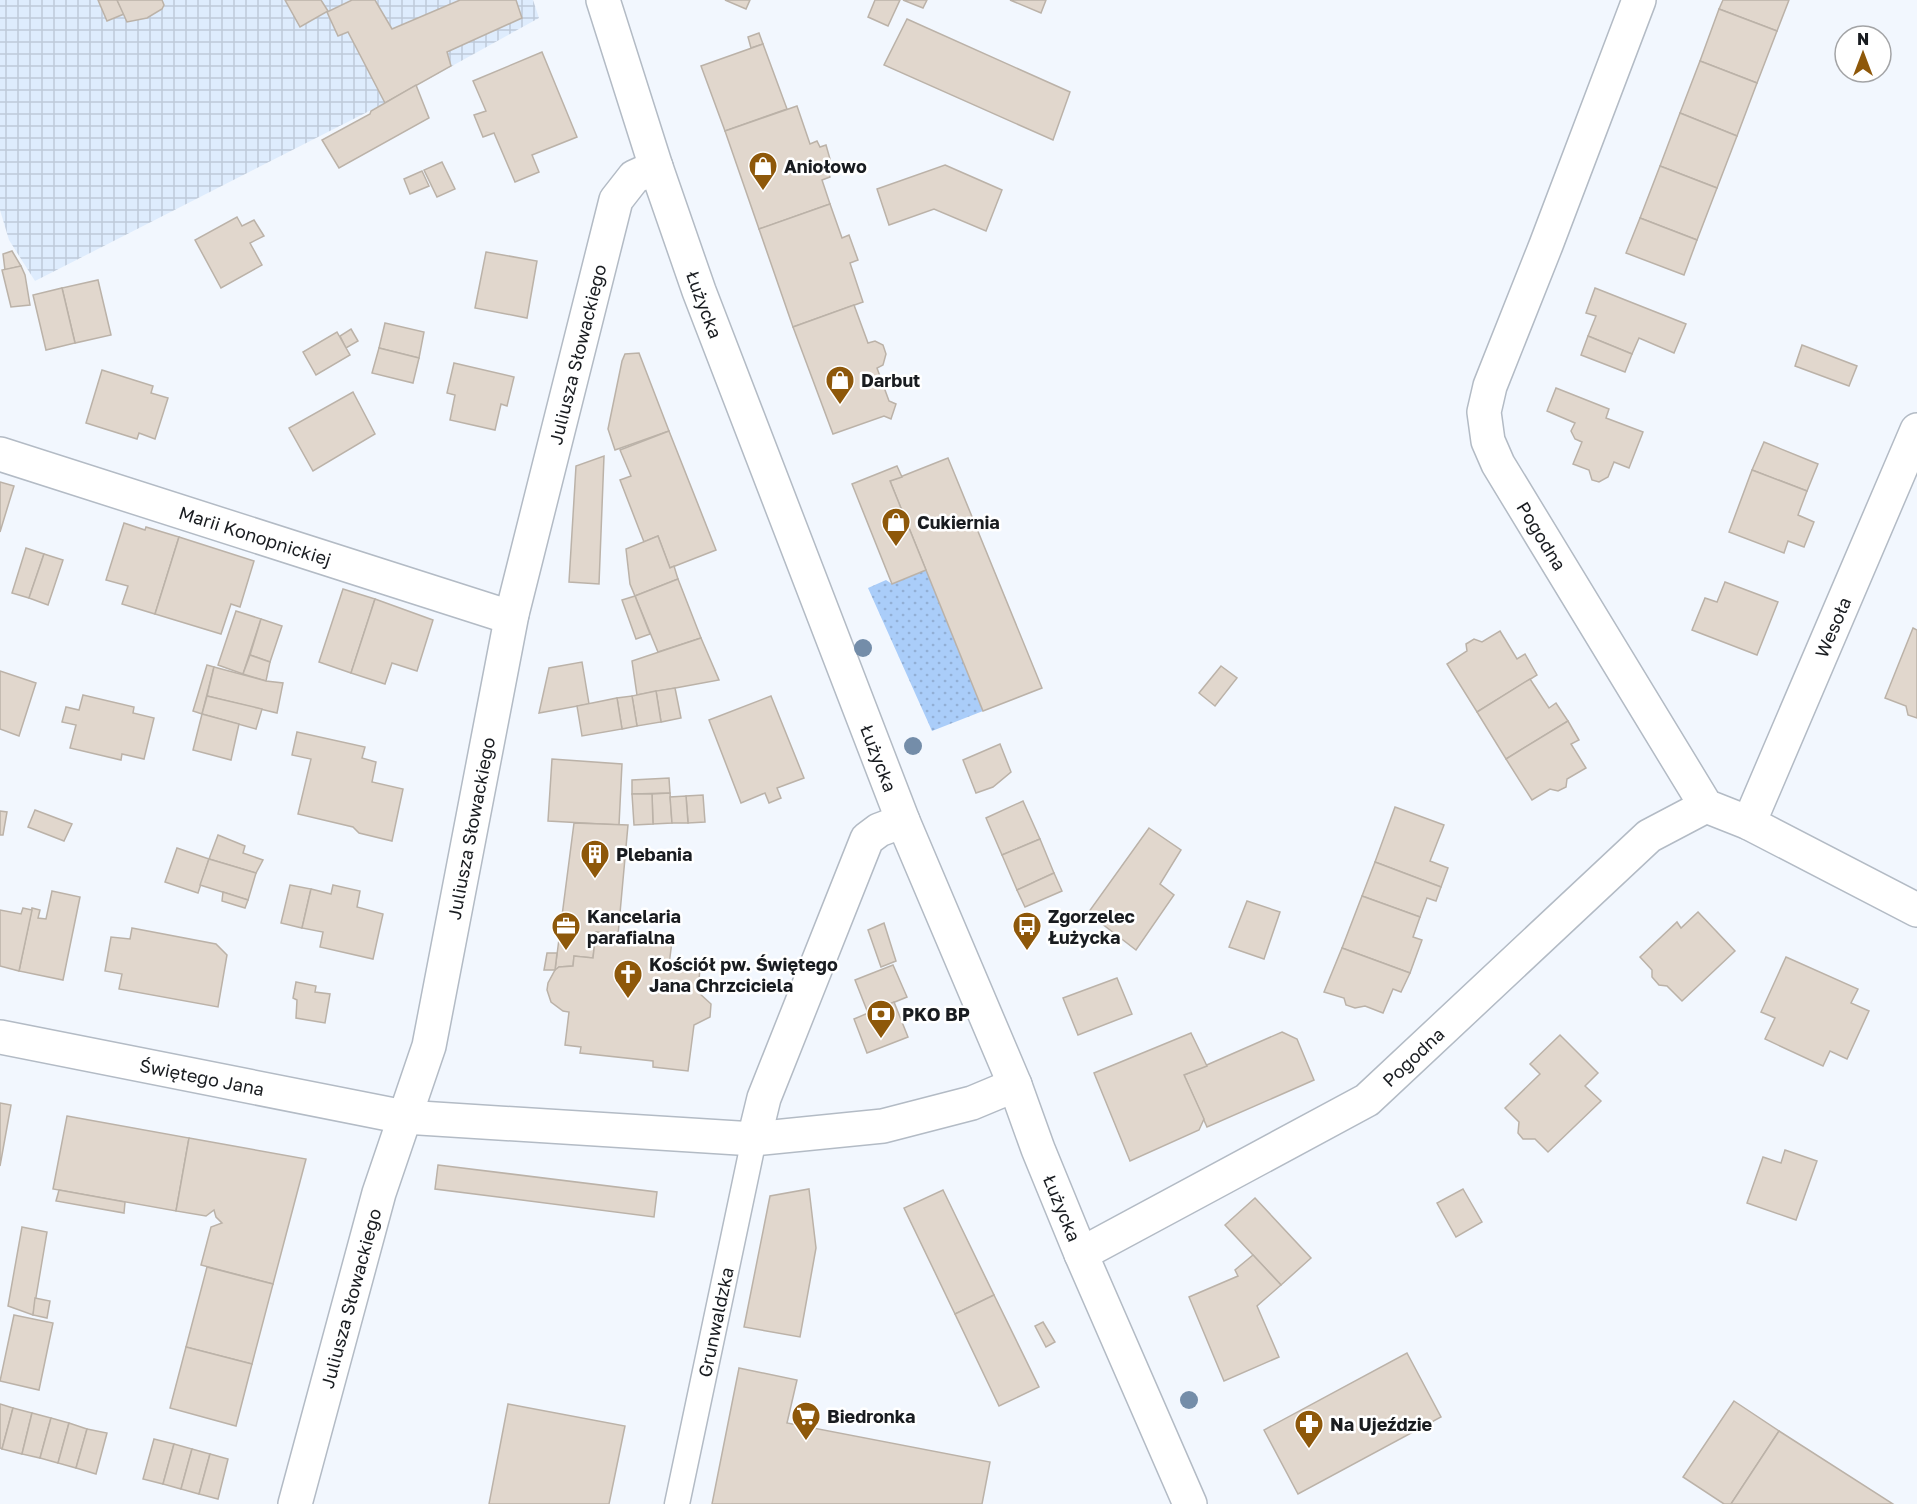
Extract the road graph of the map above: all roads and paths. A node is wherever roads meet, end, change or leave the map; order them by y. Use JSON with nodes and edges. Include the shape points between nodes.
{"nodes":[{"id":1,"x":603,"y":0,"type":"edge"},
{"id":2,"x":1639,"y":0,"type":"edge"},
{"id":3,"x":656,"y":167,"type":"junction"},
{"id":4,"x":1917,"y":430,"type":"edge"},
{"id":5,"x":0,"y":454,"type":"edge"},
{"id":6,"x":512,"y":614,"type":"junction"},
{"id":7,"x":1706,"y":806,"type":"junction"},
{"id":8,"x":903,"y":821,"type":"junction"},
{"id":9,"x":1749,"y":823,"type":"junction"},
{"id":10,"x":1917,"y":910,"type":"edge"},
{"id":11,"x":0,"y":1037,"type":"edge"},
{"id":12,"x":1015,"y":1085,"type":"junction"},
{"id":13,"x":404,"y":1117,"type":"junction"},
{"id":14,"x":754,"y":1140,"type":"junction"},
{"id":15,"x":1081,"y":1254,"type":"junction"},
{"id":16,"x":295,"y":1504,"type":"edge"},
{"id":17,"x":677,"y":1504,"type":"edge"},
{"id":18,"x":1190,"y":1504,"type":"edge"}],
"edges":[{"from":1,"to":3,"type":"street","name":"Łużycka"},
{"from":2,"to":7,"type":"street","name":"Pogodna","via":[[1490,386],[1484,412],[1488,441],[1498,464]]},
{"from":3,"to":6,"type":"street","name":"Juliusza Słowackiego","via":[[634,177],[616,200]]},
{"from":3,"to":8,"type":"street","name":"Łużycka","via":[[699,291]]},
{"from":4,"to":9,"type":"street","name":"Wesoła"},
{"from":5,"to":6,"type":"street","name":"Marii Konopnickiej","via":[[497,613]]},
{"from":6,"to":13,"type":"street","name":"Juliusza Słowackiego","via":[[429,1046]]},
{"from":7,"to":9,"type":"street"},
{"from":7,"to":15,"type":"street","name":"Pogodna","via":[[1649,836],[1367,1100]]},
{"from":8,"to":12,"type":"street","name":"Łużycka"},
{"from":8,"to":14,"type":"street","name":"Grunwaldzka","via":[[867,839],[764,1098]]},
{"from":9,"to":10,"type":"street"},
{"from":11,"to":13,"type":"street","name":"Świętego Jana"},
{"from":12,"to":14,"type":"street","via":[[972,1103],[883,1126]]},
{"from":12,"to":15,"type":"street","name":"Łużycka"},
{"from":13,"to":14,"type":"street"},
{"from":13,"to":16,"type":"street","name":"Juliusza Słowackiego","via":[[379,1193]]},
{"from":14,"to":17,"type":"lane","name":"Grunwaldzka"},
{"from":15,"to":18,"type":"street","name":"Łużycka"}]}
